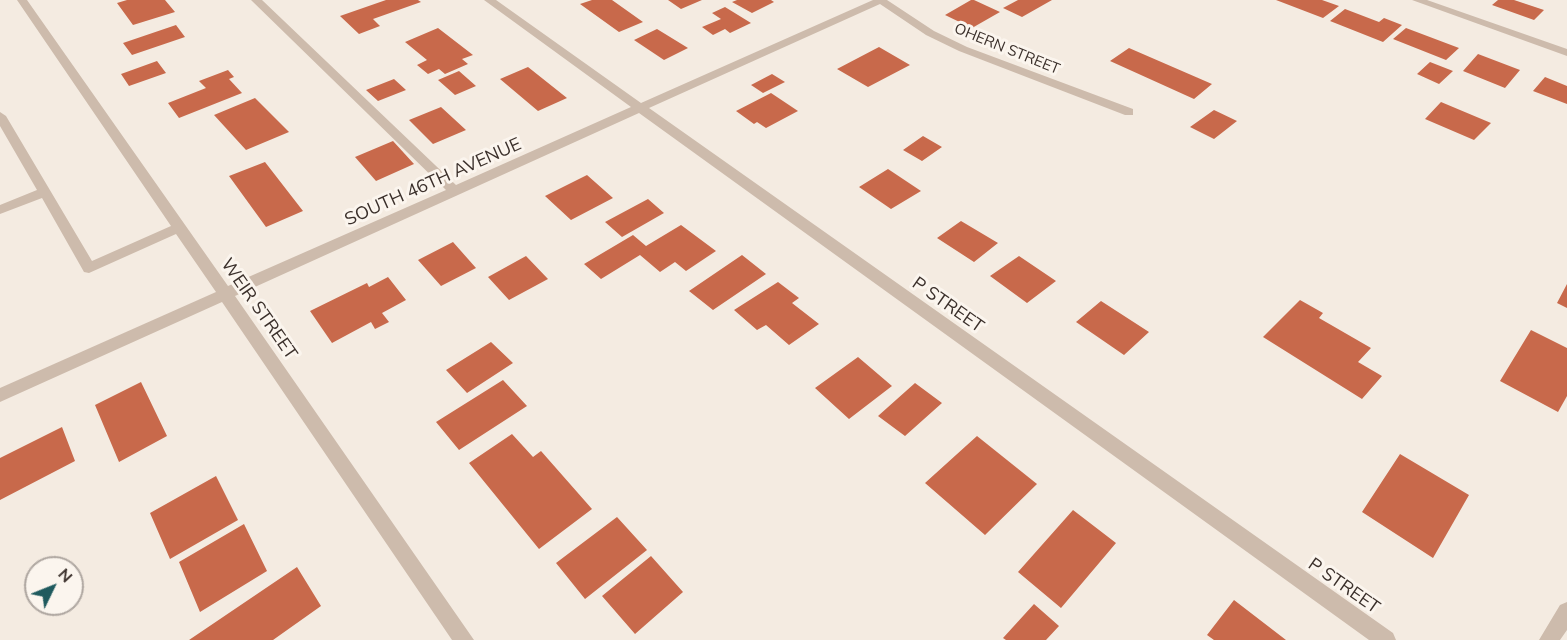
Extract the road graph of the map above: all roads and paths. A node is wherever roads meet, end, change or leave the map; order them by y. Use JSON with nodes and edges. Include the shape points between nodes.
{"nodes":[{"id":1,"x":22,"y":0,"type":"edge"},
{"id":2,"x":256,"y":0,"type":"edge"},
{"id":3,"x":489,"y":0,"type":"edge"},
{"id":4,"x":881,"y":0,"type":"edge"},
{"id":5,"x":1418,"y":0,"type":"edge"},
{"id":6,"x":1567,"y":53,"type":"edge"},
{"id":7,"x":640,"y":109,"type":"junction"},
{"id":8,"x":1129,"y":112,"type":"dead end"},
{"id":9,"x":0,"y":116,"type":"edge"},
{"id":10,"x":45,"y":192,"type":"junction"},
{"id":11,"x":455,"y":192,"type":"junction"},
{"id":12,"x":0,"y":210,"type":"edge"},
{"id":13,"x":180,"y":227,"type":"junction"},
{"id":14,"x":226,"y":294,"type":"junction"},
{"id":15,"x":0,"y":395,"type":"edge"},
{"id":16,"x":1567,"y":612,"type":"edge"},
{"id":17,"x":464,"y":640,"type":"edge"},
{"id":18,"x":1386,"y":640,"type":"edge"},
{"id":19,"x":1550,"y":640,"type":"edge"}],
"edges":[{"from":1,"to":13,"type":"street","name":"WEIR STREET"},
{"from":2,"to":11,"type":"street"},
{"from":3,"to":7,"type":"street","name":"P STREET"},
{"from":4,"to":7,"type":"street","name":"SOUTH 46TH AVENUE"},
{"from":4,"to":8,"type":"street","name":"OHERN STREET","via":[[930,33],[963,49]]},
{"from":5,"to":6,"type":"street"},
{"from":7,"to":11,"type":"street","name":"SOUTH 46TH AVENUE"},
{"from":7,"to":18,"type":"street","name":"P STREET"},
{"from":9,"to":10,"type":"street"},
{"from":10,"to":12,"type":"street"},
{"from":10,"to":13,"type":"street","via":[[89,268]]},
{"from":11,"to":14,"type":"street","name":"SOUTH 46TH AVENUE"},
{"from":13,"to":14,"type":"street","name":"WEIR STREET"},
{"from":14,"to":15,"type":"street","name":"SOUTH 46TH AVENUE"},
{"from":14,"to":17,"type":"street","name":"WEIR STREET"},
{"from":16,"to":19,"type":"street"}]}
